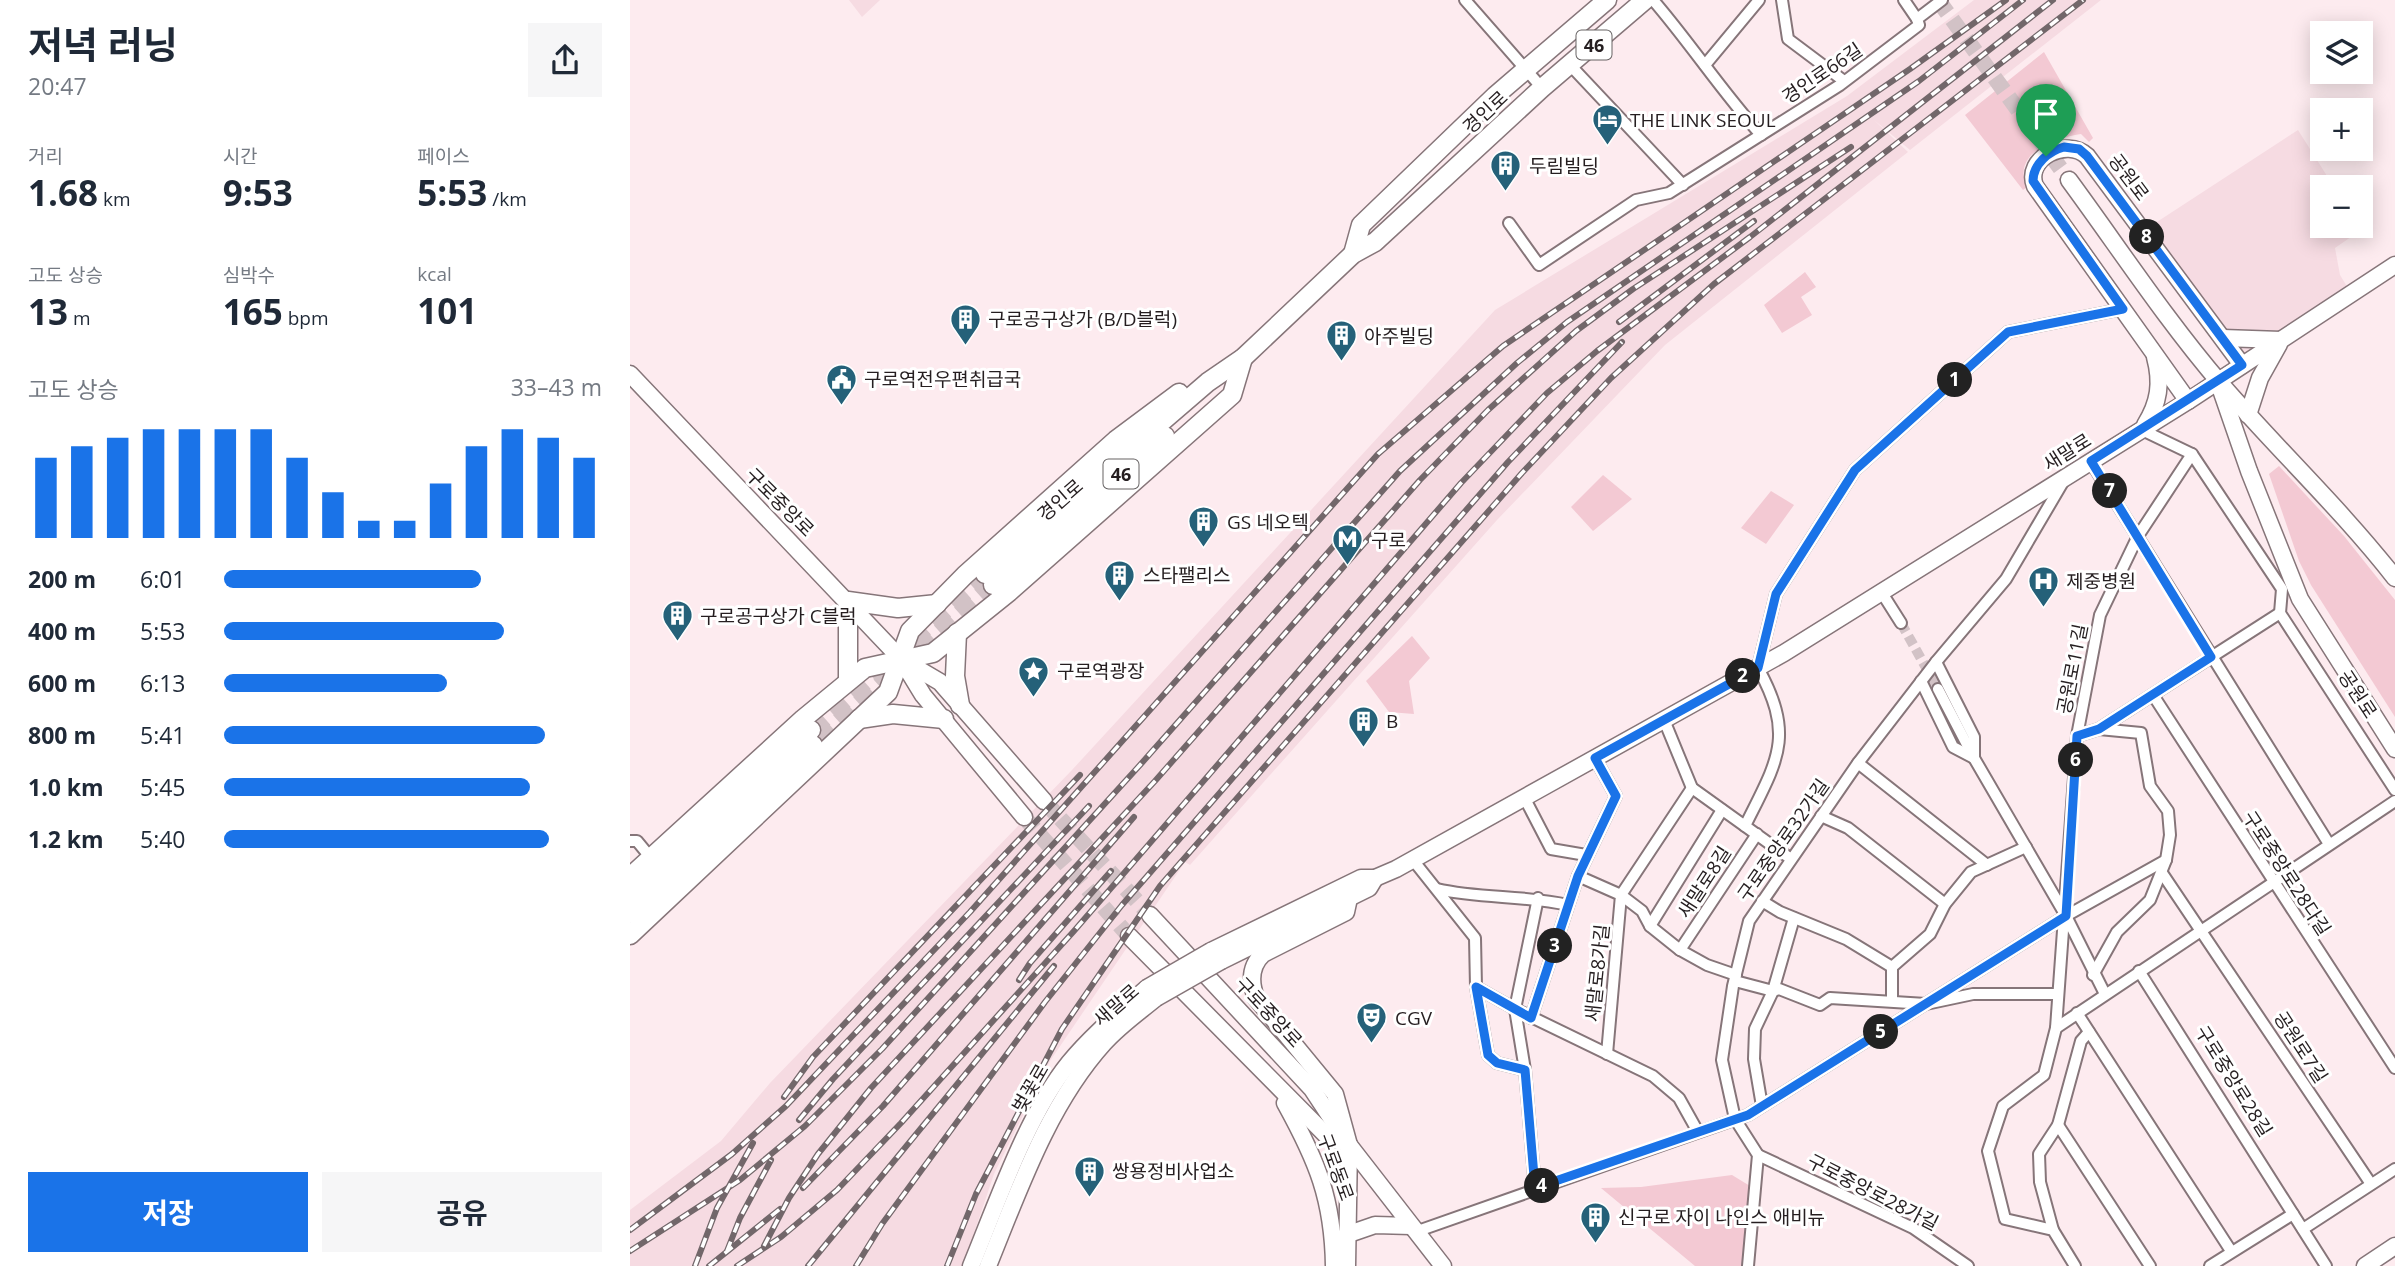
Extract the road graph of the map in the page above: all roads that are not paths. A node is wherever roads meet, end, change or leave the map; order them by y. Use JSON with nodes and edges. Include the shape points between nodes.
{"nodes":[{"id":1,"x":1607,"y":0,"type":"edge"},
{"id":2,"x":1645,"y":0,"type":"edge"},
{"id":3,"x":1653,"y":0,"type":"edge"},
{"id":4,"x":1759,"y":0,"type":"edge"},
{"id":5,"x":1782,"y":0,"type":"edge"},
{"id":6,"x":1904,"y":0,"type":"edge"},
{"id":7,"x":1942,"y":0,"type":"edge"},
{"id":8,"x":1466,"y":2,"type":"edge"},
{"id":9,"x":1917,"y":19,"type":"junction"},
{"id":10,"x":1705,"y":65,"type":"junction"},
{"id":11,"x":1571,"y":66,"type":"junction"},
{"id":12,"x":1525,"y":73,"type":"junction"},
{"id":13,"x":1844,"y":81,"type":"junction"},
{"id":14,"x":1542,"y":88,"type":"junction"},
{"id":15,"x":1760,"y":135,"type":"junction"},
{"id":16,"x":2068,"y":180,"type":"tunnel mouth"},
{"id":17,"x":1683,"y":185,"type":"junction"},
{"id":18,"x":1509,"y":223,"type":"dead end"},
{"id":19,"x":1353,"y":254,"type":"junction"},
{"id":20,"x":2395,"y":265,"type":"edge"},
{"id":21,"x":2123,"y":309,"type":"junction"},
{"id":22,"x":2223,"y":338,"type":"junction"},
{"id":23,"x":2281,"y":340,"type":"junction"},
{"id":24,"x":2154,"y":351,"type":"junction"},
{"id":25,"x":1243,"y":358,"type":"junction"},
{"id":26,"x":2242,"y":365,"type":"junction"},
{"id":27,"x":630,"y":374,"type":"edge"},
{"id":28,"x":2218,"y":381,"type":"junction"},
{"id":29,"x":2188,"y":401,"type":"junction"},
{"id":30,"x":2248,"y":415,"type":"junction"},
{"id":31,"x":2142,"y":430,"type":"junction"},
{"id":32,"x":2192,"y":454,"type":"junction"},
{"id":33,"x":2091,"y":461,"type":"junction"},
{"id":34,"x":2065,"y":478,"type":"junction"},
{"id":35,"x":2138,"y":536,"type":"junction"},
{"id":36,"x":2395,"y":578,"type":"edge"},
{"id":37,"x":989,"y":579,"type":"tunnel mouth"},
{"id":38,"x":1882,"y":593,"type":"junction"},
{"id":39,"x":848,"y":601,"type":"junction"},
{"id":40,"x":937,"y":604,"type":"junction"},
{"id":41,"x":2280,"y":613,"type":"junction"},
{"id":42,"x":1901,"y":624,"type":"tunnel mouth"},
{"id":43,"x":957,"y":633,"type":"junction"},
{"id":44,"x":2211,"y":657,"type":"junction"},
{"id":45,"x":901,"y":659,"type":"junction"},
{"id":46,"x":1936,"y":662,"type":"junction"},
{"id":47,"x":1758,"y":668,"type":"junction"},
{"id":48,"x":848,"y":681,"type":"junction"},
{"id":49,"x":1921,"y":681,"type":"junction"},
{"id":50,"x":1938,"y":689,"type":"tunnel mouth"},
{"id":51,"x":2152,"y":695,"type":"junction"},
{"id":52,"x":960,"y":705,"type":"junction"},
{"id":53,"x":856,"y":719,"type":"junction"},
{"id":54,"x":944,"y":719,"type":"junction"},
{"id":55,"x":1664,"y":720,"type":"junction"},
{"id":56,"x":2099,"y":729,"type":"junction"},
{"id":57,"x":2077,"y":736,"type":"junction"},
{"id":58,"x":2395,"y":749,"type":"edge"},
{"id":59,"x":1595,"y":758,"type":"junction"},
{"id":60,"x":1974,"y":758,"type":"junction"},
{"id":61,"x":1858,"y":763,"type":"junction"},
{"id":62,"x":1692,"y":788,"type":"junction"},
{"id":63,"x":2395,"y":790,"type":"edge"},
{"id":64,"x":1524,"y":797,"type":"junction"},
{"id":65,"x":1044,"y":801,"type":"tunnel mouth"},
{"id":66,"x":2395,"y":801,"type":"edge"},
{"id":67,"x":1722,"y":810,"type":"junction"},
{"id":68,"x":1821,"y":816,"type":"junction"},
{"id":69,"x":1024,"y":817,"type":"tunnel mouth"},
{"id":70,"x":1745,"y":826,"type":"junction"},
{"id":71,"x":1756,"y":834,"type":"junction"},
{"id":72,"x":630,"y":841,"type":"edge"},
{"id":73,"x":2329,"y":844,"type":"junction"},
{"id":74,"x":2026,"y":847,"type":"junction"},
{"id":75,"x":1587,"y":855,"type":"junction"},
{"id":76,"x":651,"y":858,"type":"junction"},
{"id":77,"x":1791,"y":859,"type":"junction"},
{"id":78,"x":1413,"y":860,"type":"junction"},
{"id":79,"x":2166,"y":860,"type":"junction"},
{"id":80,"x":1987,"y":865,"type":"junction"},
{"id":81,"x":2162,"y":873,"type":"junction"},
{"id":82,"x":1578,"y":876,"type":"junction"},
{"id":83,"x":630,"y":877,"type":"edge"},
{"id":84,"x":1375,"y":878,"type":"junction"},
{"id":85,"x":2272,"y":883,"type":"junction"},
{"id":86,"x":1437,"y":889,"type":"junction"},
{"id":87,"x":630,"y":894,"type":"edge"},
{"id":88,"x":1621,"y":895,"type":"junction"},
{"id":89,"x":1349,"y":898,"type":"junction"},
{"id":90,"x":1538,"y":898,"type":"junction"},
{"id":91,"x":1762,"y":901,"type":"junction"},
{"id":92,"x":1945,"y":904,"type":"junction"},
{"id":93,"x":1568,"y":905,"type":"junction"},
{"id":94,"x":630,"y":914,"type":"edge"},
{"id":95,"x":1150,"y":915,"type":"tunnel mouth"},
{"id":96,"x":2066,"y":916,"type":"junction"},
{"id":97,"x":1794,"y":918,"type":"junction"},
{"id":98,"x":1650,"y":926,"type":"junction"},
{"id":99,"x":2202,"y":929,"type":"junction"},
{"id":100,"x":630,"y":935,"type":"edge"},
{"id":101,"x":1129,"y":936,"type":"tunnel mouth"},
{"id":102,"x":1680,"y":950,"type":"junction"},
{"id":103,"x":1216,"y":956,"type":"junction"},
{"id":104,"x":1892,"y":967,"type":"junction"},
{"id":105,"x":1178,"y":969,"type":"joint"},
{"id":106,"x":2139,"y":971,"type":"junction"},
{"id":107,"x":2093,"y":975,"type":"junction"},
{"id":108,"x":1735,"y":978,"type":"junction"},
{"id":109,"x":1476,"y":987,"type":"junction"},
{"id":110,"x":1773,"y":991,"type":"junction"},
{"id":111,"x":1152,"y":993,"type":"junction"},
{"id":112,"x":2057,"y":994,"type":"junction"},
{"id":113,"x":2105,"y":994,"type":"junction"},
{"id":114,"x":1892,"y":1001,"type":"junction"},
{"id":115,"x":1926,"y":1004,"type":"junction"},
{"id":116,"x":1515,"y":1009,"type":"junction"},
{"id":117,"x":2077,"y":1013,"type":"junction"},
{"id":118,"x":1531,"y":1018,"type":"junction"},
{"id":119,"x":2056,"y":1028,"type":"junction"},
{"id":120,"x":2089,"y":1031,"type":"junction"},
{"id":121,"x":1607,"y":1054,"type":"junction"},
{"id":122,"x":2395,"y":1068,"type":"edge"},
{"id":123,"x":1525,"y":1070,"type":"junction"},
{"id":124,"x":1277,"y":1088,"type":"junction"},
{"id":125,"x":1762,"y":1106,"type":"junction"},
{"id":126,"x":1735,"y":1119,"type":"junction"},
{"id":127,"x":2058,"y":1125,"type":"junction"},
{"id":128,"x":1698,"y":1132,"type":"junction"},
{"id":129,"x":1349,"y":1145,"type":"junction"},
{"id":130,"x":1758,"y":1155,"type":"junction"},
{"id":131,"x":2395,"y":1169,"type":"edge"},
{"id":132,"x":2371,"y":1184,"type":"junction"},
{"id":133,"x":1535,"y":1188,"type":"junction"},
{"id":134,"x":2293,"y":1214,"type":"junction"},
{"id":135,"x":1342,"y":1225,"type":"junction"},
{"id":136,"x":1413,"y":1229,"type":"junction"},
{"id":137,"x":2303,"y":1229,"type":"junction"},
{"id":138,"x":2053,"y":1230,"type":"junction"},
{"id":139,"x":2395,"y":1246,"type":"edge"},
{"id":140,"x":2231,"y":1251,"type":"junction"},
{"id":141,"x":971,"y":1266,"type":"edge"},
{"id":142,"x":988,"y":1266,"type":"edge"},
{"id":143,"x":1335,"y":1266,"type":"edge"},
{"id":144,"x":1347,"y":1266,"type":"edge"},
{"id":145,"x":1443,"y":1266,"type":"edge"},
{"id":146,"x":1748,"y":1266,"type":"edge"},
{"id":147,"x":1968,"y":1266,"type":"edge"},
{"id":148,"x":2075,"y":1266,"type":"edge"},
{"id":149,"x":2150,"y":1266,"type":"edge"},
{"id":150,"x":2210,"y":1266,"type":"edge"},
{"id":151,"x":2326,"y":1266,"type":"edge"},
{"id":152,"x":2365,"y":1266,"type":"edge"}],
"edges":[{"from":1,"to":12,"type":"main road","name":"경인로","number":"46"},
{"from":2,"to":11,"type":"main road","name":"경인로","number":"46"},
{"from":3,"to":10,"type":"street"},
{"from":4,"to":10,"type":"street"},
{"from":5,"to":13,"type":"street","via":[[1788,39]]},
{"from":6,"to":9,"type":"street"},
{"from":7,"to":9,"type":"street","name":"경인로66길"},
{"from":8,"to":12,"type":"street"},
{"from":9,"to":13,"type":"street","name":"경인로66길","via":[[1919,25]]},
{"from":10,"to":15,"type":"street"},
{"from":11,"to":14,"type":"main road","name":"경인로","number":"46"},
{"from":11,"to":17,"type":"street"},
{"from":12,"to":14,"type":"street"},
{"from":12,"to":19,"type":"main road","name":"경인로","number":"46","via":[[1495,96],[1361,225]]},
{"from":13,"to":15,"type":"street","name":"경인로66길"},
{"from":14,"to":19,"type":"main road","name":"경인로","number":"46","via":[[1375,242]]},
{"from":15,"to":17,"type":"street","name":"경인로66길"},
{"from":16,"to":28,"type":"main road","name":"공원로"},
{"from":17,"to":18,"type":"street","name":"경인로66길","via":[[1670,193],[1636,200],[1539,265]]},
{"from":19,"to":25,"type":"main road","name":"경인로","number":"46"},
{"from":20,"to":23,"type":"main road","name":"새말로"},
{"from":21,"to":22,"type":"main road","name":"공원로","via":[[2035,187],[2035,169],[2055,150],[2073,148],[2087,156]]},
{"from":21,"to":24,"type":"main road","name":"공원로"},
{"from":21,"to":47,"type":"street","via":[[2008,332],[1855,470],[1776,594]]},
{"from":22,"to":23,"type":"main road"},
{"from":22,"to":26,"type":"main road","name":"공원로"},
{"from":23,"to":26,"type":"main road","name":"새말로"},
{"from":23,"to":30,"type":"main road","via":[[2260,378]]},
{"from":24,"to":29,"type":"main road","name":"공원로"},
{"from":24,"to":31,"type":"main road","via":[[2159,390],[2155,409]]},
{"from":25,"to":37,"type":"main road","name":"경인로","number":"46","via":[[1215,394]]},
{"from":25,"to":40,"type":"main road","via":[[1200,376],[1116,440]]},
{"from":25,"to":43,"type":"main road","via":[[1232,395],[1009,593]]},
{"from":26,"to":28,"type":"main road","name":"새말로"},
{"from":27,"to":39,"type":"main road","name":"구로중앙로"},
{"from":28,"to":29,"type":"main road","name":"새말로"},
{"from":28,"to":30,"type":"main road","name":"공원로"},
{"from":28,"to":58,"type":"main road","name":"공원로","via":[[2300,599]]},
{"from":29,"to":31,"type":"main road","name":"새말로"},
{"from":30,"to":36,"type":"main road","name":"공원로","via":[[2357,529]]},
{"from":31,"to":32,"type":"street"},
{"from":31,"to":33,"type":"main road","name":"새말로"},
{"from":32,"to":35,"type":"street","name":"공원로11길"},
{"from":32,"to":41,"type":"street","name":"공원로","via":[[2282,589]]},
{"from":33,"to":34,"type":"main road","name":"새말로"},
{"from":33,"to":35,"type":"street"},
{"from":34,"to":38,"type":"main road","name":"새말로"},
{"from":34,"to":46,"type":"street","name":"구로중앙로32가길","via":[[2006,579]]},
{"from":35,"to":44,"type":"street"},
{"from":35,"to":57,"type":"street","name":"공원로11길","via":[[2100,615]]},
{"from":38,"to":42,"type":"street"},
{"from":38,"to":47,"type":"main road","name":"새말로"},
{"from":39,"to":40,"type":"main road","via":[[898,608]]},
{"from":39,"to":45,"type":"main road","name":"구로중앙로"},
{"from":39,"to":48,"type":"main road"},
{"from":40,"to":45,"type":"main road","via":[[910,631]]},
{"from":41,"to":44,"type":"street"},
{"from":41,"to":63,"type":"street","name":"공원로"},
{"from":43,"to":45,"type":"main road","via":[[933,653]]},
{"from":43,"to":52,"type":"main road","via":[[955,676]]},
{"from":44,"to":51,"type":"street"},
{"from":44,"to":73,"type":"street"},
{"from":45,"to":48,"type":"main road","via":[[865,668]]},
{"from":45,"to":52,"type":"main road","name":"구로중앙로","via":[[940,682]]},
{"from":45,"to":53,"type":"main road","via":[[888,692]]},
{"from":45,"to":54,"type":"main road","name":"구로중앙로"},
{"from":46,"to":49,"type":"street","name":"구로중앙로32가길"},
{"from":46,"to":60,"type":"street","via":[[1973,737]]},
{"from":47,"to":55,"type":"main road","name":"새말로"},
{"from":47,"to":70,"type":"street","via":[[1774,698],[1781,737],[1777,761]]},
{"from":48,"to":76,"type":"main road"},
{"from":49,"to":60,"type":"street","via":[[1953,747]]},
{"from":49,"to":61,"type":"street","name":"구로중앙로32가길"},
{"from":50,"to":60,"type":"street"},
{"from":51,"to":56,"type":"street"},
{"from":51,"to":85,"type":"street","name":"구로중앙로28다길"},
{"from":52,"to":65,"type":"main road","name":"구로중앙로"},
{"from":53,"to":54,"type":"main road","via":[[893,714]]},
{"from":53,"to":100,"type":"main road"},
{"from":54,"to":69,"type":"main road","name":"구로중앙로"},
{"from":55,"to":59,"type":"main road","name":"새말로"},
{"from":55,"to":62,"type":"street"},
{"from":56,"to":57,"type":"street"},
{"from":56,"to":79,"type":"street","via":[[2141,733],[2150,786],[2168,811]]},
{"from":57,"to":96,"type":"street","name":"공원로11길"},
{"from":59,"to":64,"type":"main road","name":"새말로"},
{"from":59,"to":75,"type":"street","via":[[1616,796]]},
{"from":60,"to":74,"type":"street"},
{"from":61,"to":68,"type":"street","name":"구로중앙로32가길"},
{"from":61,"to":80,"type":"street"},
{"from":62,"to":67,"type":"street","name":"새말로8길"},
{"from":62,"to":88,"type":"street","name":"새말로8가길"},
{"from":64,"to":75,"type":"street","via":[[1551,849]]},
{"from":64,"to":78,"type":"main road","name":"새말로"},
{"from":66,"to":73,"type":"street"},
{"from":67,"to":70,"type":"street","name":"새말로8길"},
{"from":67,"to":98,"type":"street","name":"새말로8길"},
{"from":68,"to":77,"type":"street","name":"구로중앙로32가길"},
{"from":68,"to":92,"type":"street","via":[[1848,828]]},
{"from":70,"to":71,"type":"street","name":"새말로8길"},
{"from":71,"to":77,"type":"street","name":"새말로8길"},
{"from":71,"to":102,"type":"street","name":"새말로8길"},
{"from":72,"to":76,"type":"street","via":[[637,841]]},
{"from":73,"to":85,"type":"street"},
{"from":74,"to":80,"type":"street"},
{"from":74,"to":96,"type":"street"},
{"from":75,"to":82,"type":"street"},
{"from":76,"to":83,"type":"main road"},
{"from":77,"to":91,"type":"street","name":"구로중앙로32가길"},
{"from":78,"to":84,"type":"main road","name":"새말로"},
{"from":78,"to":86,"type":"street"},
{"from":79,"to":81,"type":"street"},
{"from":79,"to":96,"type":"street"},
{"from":80,"to":92,"type":"street","via":[[1971,872]]},
{"from":81,"to":99,"type":"street","name":"공원로7길"},
{"from":81,"to":107,"type":"street","via":[[2150,900],[2118,932]]},
{"from":82,"to":88,"type":"street"},
{"from":82,"to":93,"type":"street"},
{"from":84,"to":89,"type":"main road","name":"새말로","via":[[1369,888]]},
{"from":84,"to":103,"type":"main road","name":"새말로","via":[[1361,878]]},
{"from":85,"to":99,"type":"street"},
{"from":85,"to":122,"type":"street","name":"구로중앙로28다길"},
{"from":86,"to":90,"type":"street","via":[[1486,897]]},
{"from":86,"to":109,"type":"street","via":[[1475,938]]},
{"from":87,"to":94,"type":"main road","via":[[815,735]]},
{"from":88,"to":98,"type":"street","via":[[1642,911]]},
{"from":88,"to":121,"type":"street","name":"새말로8가길"},
{"from":89,"to":103,"type":"main road","name":"새말로"},
{"from":89,"to":129,"type":"main road","via":[[1346,912],[1263,954],[1255,963],[1252,980],[1256,998],[1335,1094]]},
{"from":90,"to":93,"type":"street"},
{"from":90,"to":116,"type":"street"},
{"from":91,"to":97,"type":"street"},
{"from":91,"to":108,"type":"street","name":"구로중앙로32가길","via":[[1749,920]]},
{"from":92,"to":104,"type":"street","via":[[1930,934]]},
{"from":93,"to":118,"type":"street"},
{"from":95,"to":129,"type":"main road","name":"구로중앙로","bridge":true,"via":[[1312,1089]]},
{"from":96,"to":107,"type":"street"},
{"from":96,"to":112,"type":"street"},
{"from":96,"to":115,"type":"street"},
{"from":97,"to":104,"type":"street","via":[[1846,939]]},
{"from":97,"to":110,"type":"street"},
{"from":98,"to":102,"type":"street"},
{"from":99,"to":106,"type":"street"},
{"from":99,"to":132,"type":"street","name":"공원로7길"},
{"from":101,"to":124,"type":"main road","name":"구로중앙로","bridge":true},
{"from":102,"to":108,"type":"street"},
{"from":103,"to":105,"type":"main road","name":"새말로","bridge":true},
{"from":103,"to":111,"type":"main road","name":"새말로","bridge":true},
{"from":104,"to":114,"type":"street"},
{"from":105,"to":111,"type":"main road","name":"벚꽃로","bridge":true},
{"from":106,"to":113,"type":"street"},
{"from":106,"to":134,"type":"street","name":"구로중앙로28길"},
{"from":107,"to":113,"type":"street"},
{"from":108,"to":110,"type":"street"},
{"from":108,"to":126,"type":"street","name":"구로중앙로32가길","via":[[1722,1060]]},
{"from":109,"to":116,"type":"street"},
{"from":109,"to":123,"type":"street","via":[[1488,1055],[1497,1063]]},
{"from":110,"to":114,"type":"street","via":[[1779,989],[1820,1005],[1830,998]]},
{"from":110,"to":125,"type":"street","via":[[1755,1029],[1754,1059]]},
{"from":111,"to":141,"type":"main road","name":"벚꽃로","via":[[1107,1023],[1059,1076]]},
{"from":111,"to":142,"type":"main road","name":"새말로","via":[[1105,1041],[1066,1094]]},
{"from":112,"to":115,"type":"street","via":[[1972,994]]},
{"from":112,"to":119,"type":"street"},
{"from":113,"to":117,"type":"street"},
{"from":114,"to":115,"type":"street"},
{"from":115,"to":125,"type":"street"},
{"from":116,"to":118,"type":"street"},
{"from":116,"to":123,"type":"street"},
{"from":117,"to":119,"type":"street"},
{"from":117,"to":120,"type":"street"},
{"from":118,"to":121,"type":"street"},
{"from":119,"to":138,"type":"street","via":[[2044,1075],[2003,1106],[1988,1151],[2006,1219]]},
{"from":120,"to":127,"type":"street","via":[[2081,1041]]},
{"from":120,"to":140,"type":"street"},
{"from":121,"to":128,"type":"street","via":[[1653,1076],[1679,1098]]},
{"from":123,"to":133,"type":"street"},
{"from":124,"to":129,"type":"main road","name":"구로중앙로","via":[[1326,1135]]},
{"from":124,"to":135,"type":"main road","name":"구로동로"},
{"from":125,"to":126,"type":"street"},
{"from":126,"to":128,"type":"street"},
{"from":126,"to":130,"type":"street","name":"구로중앙로32가길"},
{"from":127,"to":138,"type":"street","via":[[2039,1154],[2040,1182]]},
{"from":127,"to":149,"type":"street"},
{"from":128,"to":133,"type":"street"},
{"from":129,"to":135,"type":"main road","name":"구로동로"},
{"from":129,"to":136,"type":"main road","name":"구로중앙로"},
{"from":130,"to":146,"type":"street"},
{"from":130,"to":147,"type":"street","name":"구로중앙로28가길","via":[[1913,1228]]},
{"from":131,"to":132,"type":"street"},
{"from":132,"to":137,"type":"street"},
{"from":133,"to":136,"type":"street"},
{"from":134,"to":137,"type":"street","name":"구로중앙로28길"},
{"from":134,"to":140,"type":"street"},
{"from":135,"to":136,"type":"main road"},
{"from":135,"to":143,"type":"main road","name":"구로동로"},
{"from":135,"to":144,"type":"main road","name":"구로동로"},
{"from":136,"to":145,"type":"main road","name":"구로중앙로"},
{"from":137,"to":151,"type":"street","name":"구로중앙로28길"},
{"from":138,"to":148,"type":"street"},
{"from":139,"to":152,"type":"main road"},
{"from":140,"to":150,"type":"street"}]}
